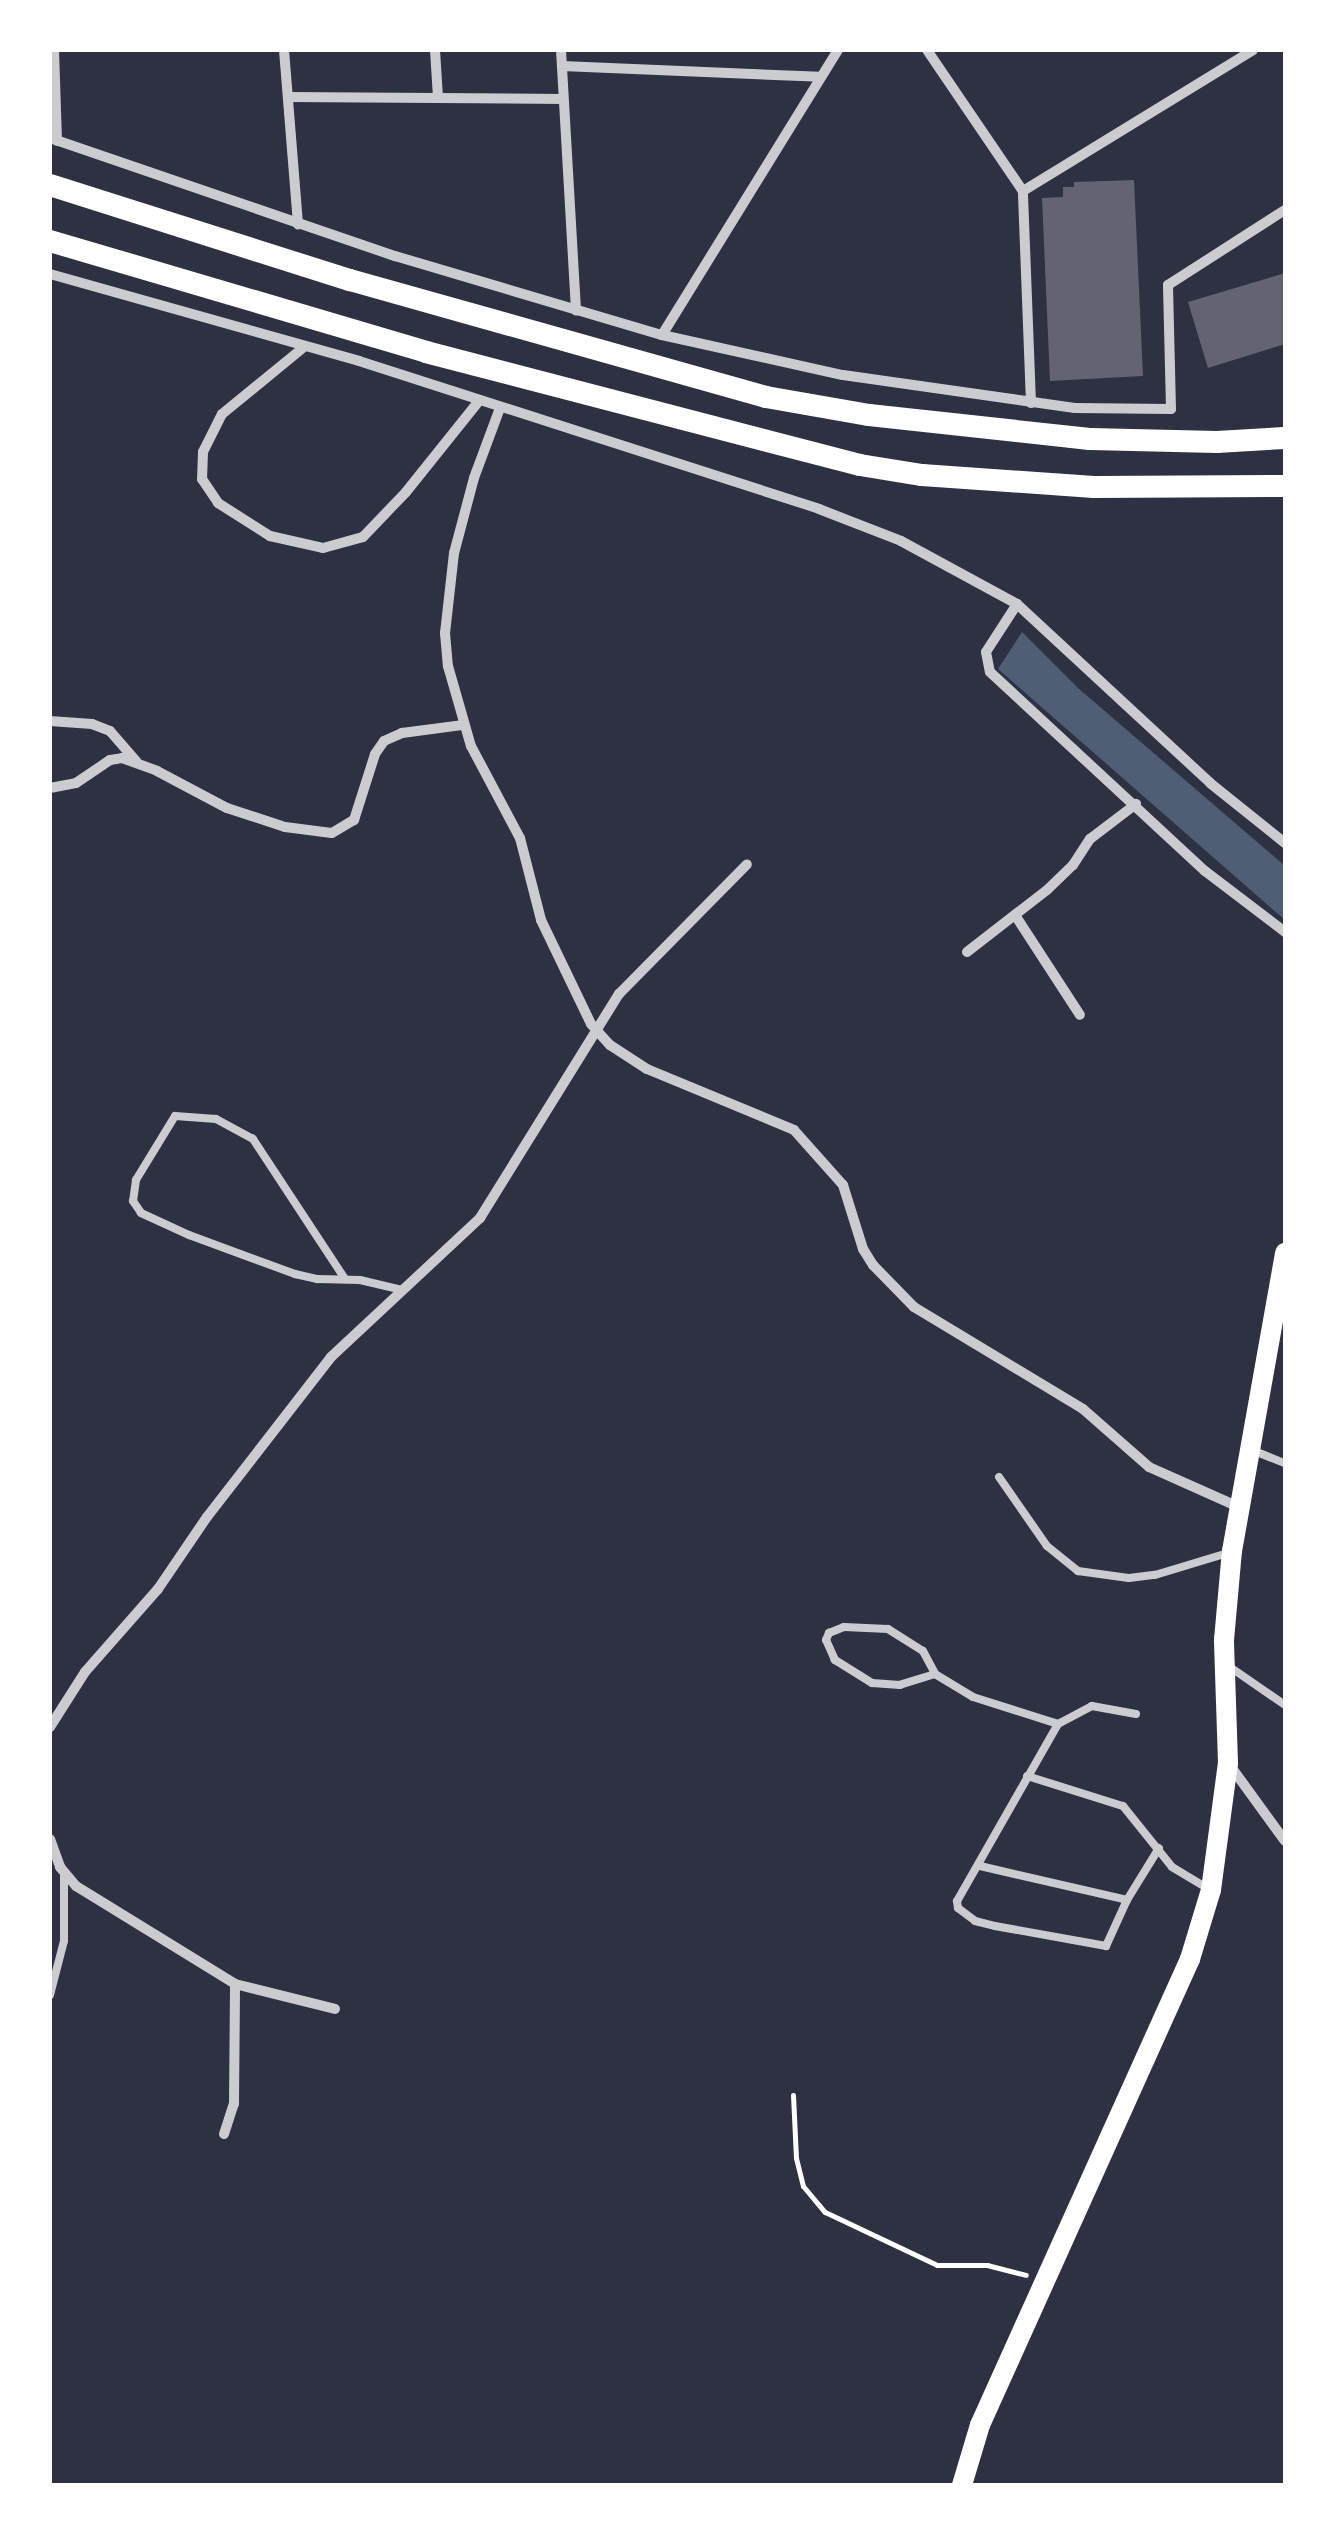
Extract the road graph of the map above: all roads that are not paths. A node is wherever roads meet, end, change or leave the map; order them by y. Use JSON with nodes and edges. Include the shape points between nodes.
{"nodes":[{"id":1,"x":54,"y":50,"type":"edge"},
{"id":2,"x":284,"y":50,"type":"edge"},
{"id":3,"x":436,"y":50,"type":"edge"},
{"id":4,"x":561,"y":50,"type":"edge"},
{"id":5,"x":838,"y":50,"type":"edge"},
{"id":6,"x":928,"y":50,"type":"edge"},
{"id":7,"x":1253,"y":50,"type":"edge"},
{"id":8,"x":562,"y":66,"type":"junction"},
{"id":9,"x":820,"y":77,"type":"junction"},
{"id":10,"x":288,"y":96,"type":"junction"},
{"id":11,"x":438,"y":98,"type":"junction"},
{"id":12,"x":563,"y":99,"type":"junction"},
{"id":13,"x":54,"y":140,"type":"edge"},
{"id":14,"x":50,"y":185,"type":"edge"},
{"id":15,"x":1023,"y":191,"type":"junction"},
{"id":16,"x":1285,"y":210,"type":"edge"},
{"id":17,"x":298,"y":224,"type":"junction"},
{"id":18,"x":50,"y":240,"type":"edge"},
{"id":19,"x":50,"y":274,"type":"edge"},
{"id":20,"x":576,"y":311,"type":"junction"},
{"id":21,"x":662,"y":335,"type":"junction"},
{"id":22,"x":304,"y":347,"type":"junction"},
{"id":23,"x":478,"y":402,"type":"junction"},
{"id":24,"x":1030,"y":403,"type":"junction"},
{"id":25,"x":500,"y":408,"type":"junction"},
{"id":26,"x":1285,"y":438,"type":"edge"},
{"id":27,"x":1285,"y":486,"type":"edge"},
{"id":28,"x":1018,"y":604,"type":"junction"},
{"id":29,"x":50,"y":721,"type":"edge"},
{"id":30,"x":463,"y":726,"type":"junction"},
{"id":31,"x":136,"y":761,"type":"junction"},
{"id":32,"x":50,"y":788,"type":"edge"},
{"id":33,"x":1136,"y":804,"type":"junction"},
{"id":34,"x":1285,"y":843,"type":"edge"},
{"id":35,"x":747,"y":864,"type":"dead end"},
{"id":36,"x":1014,"y":915,"type":"junction"},
{"id":37,"x":1285,"y":932,"type":"edge"},
{"id":38,"x":967,"y":952,"type":"dead end"},
{"id":39,"x":1080,"y":1015,"type":"dead end"},
{"id":40,"x":595,"y":1030,"type":"junction"},
{"id":41,"x":1285,"y":1253,"type":"edge"},
{"id":42,"x":345,"y":1279,"type":"junction"},
{"id":43,"x":402,"y":1290,"type":"junction"},
{"id":44,"x":1248,"y":1449,"type":"junction"},
{"id":45,"x":1285,"y":1463,"type":"edge"},
{"id":46,"x":999,"y":1477,"type":"dead end"},
{"id":47,"x":1239,"y":1507,"type":"junction"},
{"id":48,"x":1232,"y":1551,"type":"junction"},
{"id":49,"x":1224,"y":1663,"type":"junction"},
{"id":50,"x":934,"y":1674,"type":"junction"},
{"id":51,"x":1285,"y":1704,"type":"edge"},
{"id":52,"x":1136,"y":1714,"type":"dead end"},
{"id":53,"x":1058,"y":1724,"type":"junction"},
{"id":54,"x":50,"y":1728,"type":"edge"},
{"id":55,"x":1228,"y":1763,"type":"junction"},
{"id":56,"x":1027,"y":1776,"type":"junction"},
{"id":57,"x":50,"y":1838,"type":"edge"},
{"id":58,"x":1285,"y":1841,"type":"edge"},
{"id":59,"x":1159,"y":1848,"type":"junction"},
{"id":60,"x":980,"y":1866,"type":"junction"},
{"id":61,"x":64,"y":1875,"type":"junction"},
{"id":62,"x":1211,"y":1890,"type":"junction"},
{"id":63,"x":1127,"y":1900,"type":"junction"},
{"id":64,"x":235,"y":1984,"type":"junction"},
{"id":65,"x":50,"y":1996,"type":"edge"},
{"id":66,"x":335,"y":2009,"type":"dead end"},
{"id":67,"x":224,"y":2134,"type":"dead end"},
{"id":68,"x":962,"y":2485,"type":"edge"}],
"edges":[{"from":1,"to":13,"type":"street"},
{"from":2,"to":10,"type":"street"},
{"from":3,"to":11,"type":"street"},
{"from":4,"to":8,"type":"street"},
{"from":5,"to":9,"type":"street"},
{"from":6,"to":15,"type":"street"},
{"from":7,"to":15,"type":"street"},
{"from":8,"to":9,"type":"street"},
{"from":8,"to":12,"type":"street"},
{"from":9,"to":21,"type":"street"},
{"from":10,"to":11,"type":"street"},
{"from":10,"to":17,"type":"street"},
{"from":11,"to":12,"type":"street"},
{"from":12,"to":20,"type":"street"},
{"from":13,"to":17,"type":"street"},
{"from":14,"to":26,"type":"main road","via":[[587,350],[766,396],[869,415],[1090,439]]},
{"from":15,"to":24,"type":"street"},
{"from":16,"to":24,"type":"street","via":[[1168,285],[1171,409]]},
{"from":17,"to":20,"type":"street"},
{"from":18,"to":27,"type":"main road","via":[[426,352],[860,465],[1094,488]]},
{"from":19,"to":22,"type":"street"},
{"from":20,"to":21,"type":"street"},
{"from":21,"to":24,"type":"street","via":[[843,375]]},
{"from":22,"to":23,"type":"street"},
{"from":22,"to":23,"type":"street","via":[[222,414],[203,452],[202,479],[218,502],[270,536],[323,548],[363,537]]},
{"from":23,"to":25,"type":"street"},
{"from":25,"to":28,"type":"street","via":[[874,529]]},
{"from":25,"to":30,"type":"street","via":[[474,478],[446,606],[448,666]]},
{"from":28,"to":33,"type":"street","via":[[986,652],[988,669]]},
{"from":28,"to":34,"type":"street","via":[[1210,783]]},
{"from":29,"to":31,"type":"street","via":[[110,731]]},
{"from":30,"to":31,"type":"street","via":[[384,741],[354,820],[332,833],[285,827],[227,808]]},
{"from":30,"to":40,"type":"street","via":[[520,838],[541,920]]},
{"from":31,"to":32,"type":"street","via":[[110,760],[76,783]]},
{"from":33,"to":36,"type":"street","via":[[1090,839],[1068,870]]},
{"from":33,"to":37,"type":"street","via":[[1205,871]]},
{"from":35,"to":40,"type":"street","via":[[626,987]]},
{"from":36,"to":38,"type":"street"},
{"from":36,"to":39,"type":"street"},
{"from":40,"to":43,"type":"street","via":[[480,1218]]},
{"from":40,"to":47,"type":"street","via":[[647,1068],[794,1130],[848,1194],[868,1257],[914,1307],[1083,1409],[1149,1467]]},
{"from":41,"to":44,"type":"main road"},
{"from":42,"to":42,"type":"lane","via":[[296,1274],[141,1212],[133,1201],[136,1180],[175,1116],[216,1119],[253,1140]]},
{"from":42,"to":43,"type":"lane"},
{"from":43,"to":54,"type":"street","via":[[332,1357],[158,1589],[85,1672]]},
{"from":44,"to":45,"type":"lane"},
{"from":44,"to":47,"type":"main road"},
{"from":46,"to":48,"type":"lane","via":[[1047,1546],[1078,1571],[1154,1575]]},
{"from":47,"to":48,"type":"main road"},
{"from":48,"to":49,"type":"main road"},
{"from":49,"to":51,"type":"lane"},
{"from":49,"to":55,"type":"main road"},
{"from":50,"to":50,"type":"lane","via":[[900,1684],[872,1683],[834,1660],[826,1640],[844,1627],[888,1628],[923,1652]]},
{"from":50,"to":53,"type":"lane","via":[[972,1697]]},
{"from":52,"to":53,"type":"lane","via":[[1092,1706]]},
{"from":53,"to":56,"type":"lane"},
{"from":55,"to":58,"type":"street"},
{"from":55,"to":62,"type":"main road"},
{"from":56,"to":59,"type":"lane","via":[[1123,1806]]},
{"from":56,"to":60,"type":"lane"},
{"from":57,"to":61,"type":"street"},
{"from":59,"to":62,"type":"lane","via":[[1186,1879]]},
{"from":59,"to":63,"type":"lane"},
{"from":60,"to":63,"type":"lane"},
{"from":60,"to":63,"type":"lane","via":[[956,1901],[962,1914],[994,1926],[1106,1946]]},
{"from":61,"to":64,"type":"street"},
{"from":61,"to":65,"type":"lane","via":[[64,1942]]},
{"from":62,"to":68,"type":"main road","via":[[1183,1976],[980,2425]]},
{"from":64,"to":66,"type":"street"},
{"from":64,"to":67,"type":"street","via":[[234,2104]]}]}
